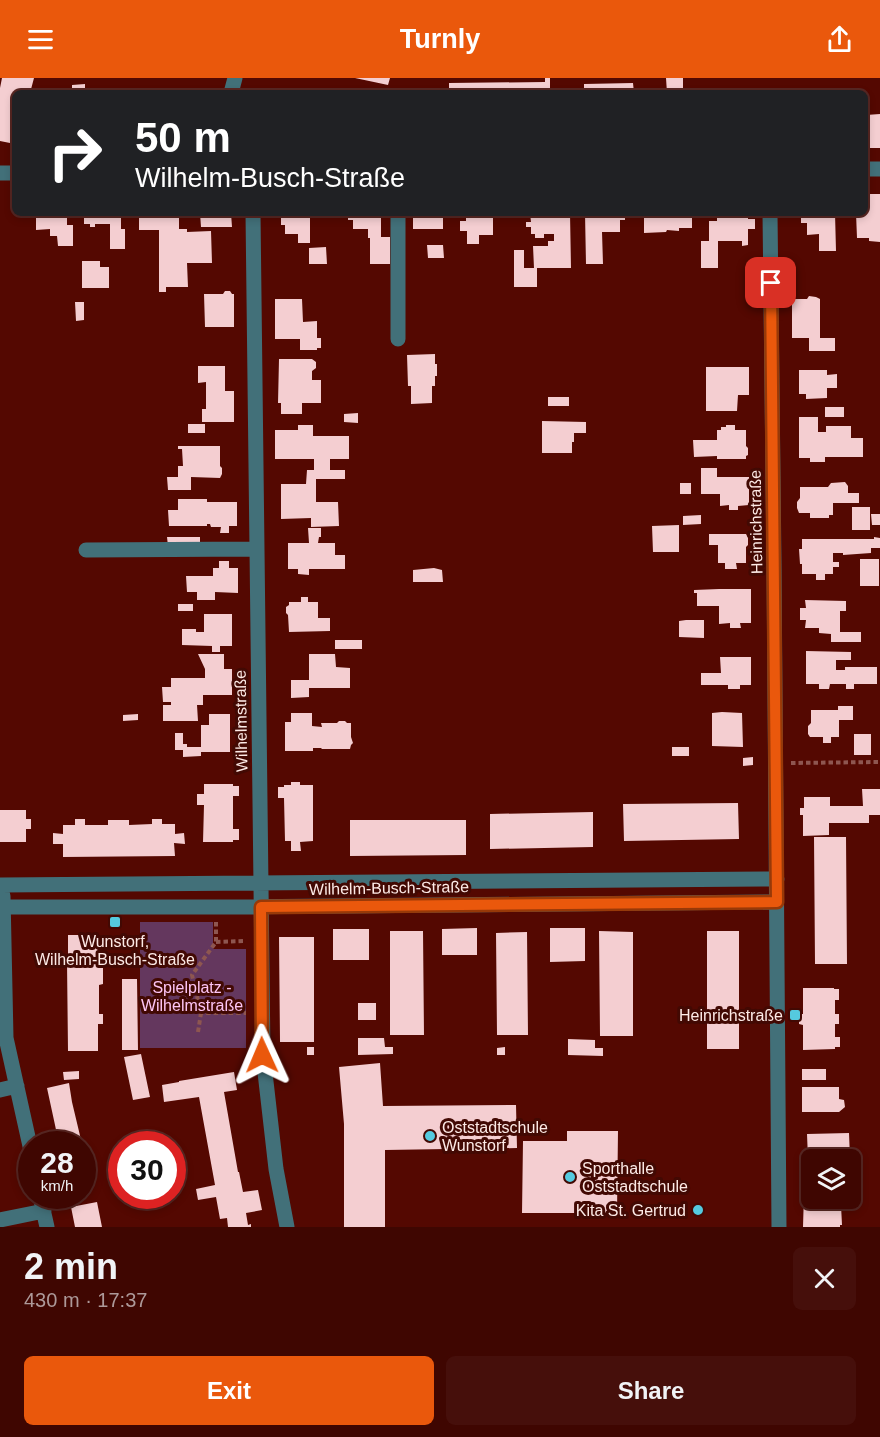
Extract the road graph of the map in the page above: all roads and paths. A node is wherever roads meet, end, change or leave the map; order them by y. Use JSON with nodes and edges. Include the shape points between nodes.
{"nodes":[{"id":1,"x":254,"y":216,"type":"edge"},
{"id":2,"x":398,"y":216,"type":"edge"},
{"id":3,"x":770,"y":216,"type":"edge"},
{"id":4,"x":398,"y":339,"type":"dead end"},
{"id":5,"x":257,"y":549,"type":"junction"},
{"id":6,"x":86,"y":550,"type":"dead end"},
{"id":7,"x":880,"y":762,"type":"edge"},
{"id":8,"x":776,"y":763,"type":"junction"},
{"id":9,"x":777,"y":879,"type":"junction"},
{"id":10,"x":261,"y":884,"type":"junction"},
{"id":11,"x":2,"y":885,"type":"edge"},
{"id":12,"x":777,"y":902,"type":"junction"},
{"id":13,"x":1,"y":907,"type":"edge"},
{"id":14,"x":216,"y":907,"type":"junction"},
{"id":15,"x":261,"y":907,"type":"junction"},
{"id":16,"x":262,"y":941,"type":"junction"},
{"id":17,"x":216,"y":942,"type":"junction"},
{"id":18,"x":201,"y":1013,"type":"junction"},
{"id":19,"x":262,"y":1013,"type":"junction"},
{"id":20,"x":198,"y":1032,"type":"dead end"},
{"id":21,"x":16,"y":1086,"type":"junction"},
{"id":22,"x":0,"y":1090,"type":"edge"},
{"id":23,"x":26,"y":1131,"type":"edge"},
{"id":24,"x":44,"y":1211,"type":"joint"},
{"id":25,"x":0,"y":1220,"type":"edge"},
{"id":26,"x":47,"y":1227,"type":"edge"},
{"id":27,"x":287,"y":1227,"type":"edge"},
{"id":28,"x":779,"y":1227,"type":"edge"}],
"edges":[{"from":1,"to":5,"type":"street","name":"Wilhelmstraße"},
{"from":2,"to":4,"type":"street"},
{"from":3,"to":8,"type":"street","name":"Heinrichstraße"},
{"from":5,"to":6,"type":"street"},
{"from":5,"to":10,"type":"street","name":"Wilhelmstraße"},
{"from":7,"to":8,"type":"path"},
{"from":8,"to":9,"type":"street","name":"Heinrichstraße"},
{"from":9,"to":10,"type":"street","name":"Wilhelm-Busch-Straße"},
{"from":9,"to":12,"type":"street","name":"Heinrichstraße"},
{"from":10,"to":11,"type":"street","name":"Wilhelm-Busch-Straße"},
{"from":10,"to":15,"type":"street","name":"Wilhelmstraße"},
{"from":11,"to":13,"type":"street","name":"Wilhelm-Busch-Straße"},
{"from":12,"to":15,"type":"street","name":"Wilhelm-Busch-Straße"},
{"from":12,"to":28,"type":"street","name":"Heinrichstraße"},
{"from":13,"to":14,"type":"street","name":"Wilhelm-Busch-Straße"},
{"from":13,"to":21,"type":"street","via":[[6,1038]]},
{"from":14,"to":15,"type":"street","name":"Wilhelm-Busch-Straße"},
{"from":14,"to":17,"type":"path"},
{"from":15,"to":16,"type":"street","name":"Wilhelmstraße"},
{"from":16,"to":17,"type":"path"},
{"from":16,"to":19,"type":"street","name":"Wilhelmstraße"},
{"from":17,"to":18,"type":"path","via":[[192,975]]},
{"from":18,"to":19,"type":"path"},
{"from":18,"to":20,"type":"path"},
{"from":19,"to":27,"type":"street","name":"Wilhelmstraße","via":[[276,1169]]},
{"from":21,"to":22,"type":"street"},
{"from":21,"to":23,"type":"street"},
{"from":24,"to":25,"type":"street"},
{"from":24,"to":26,"type":"street"}]}
